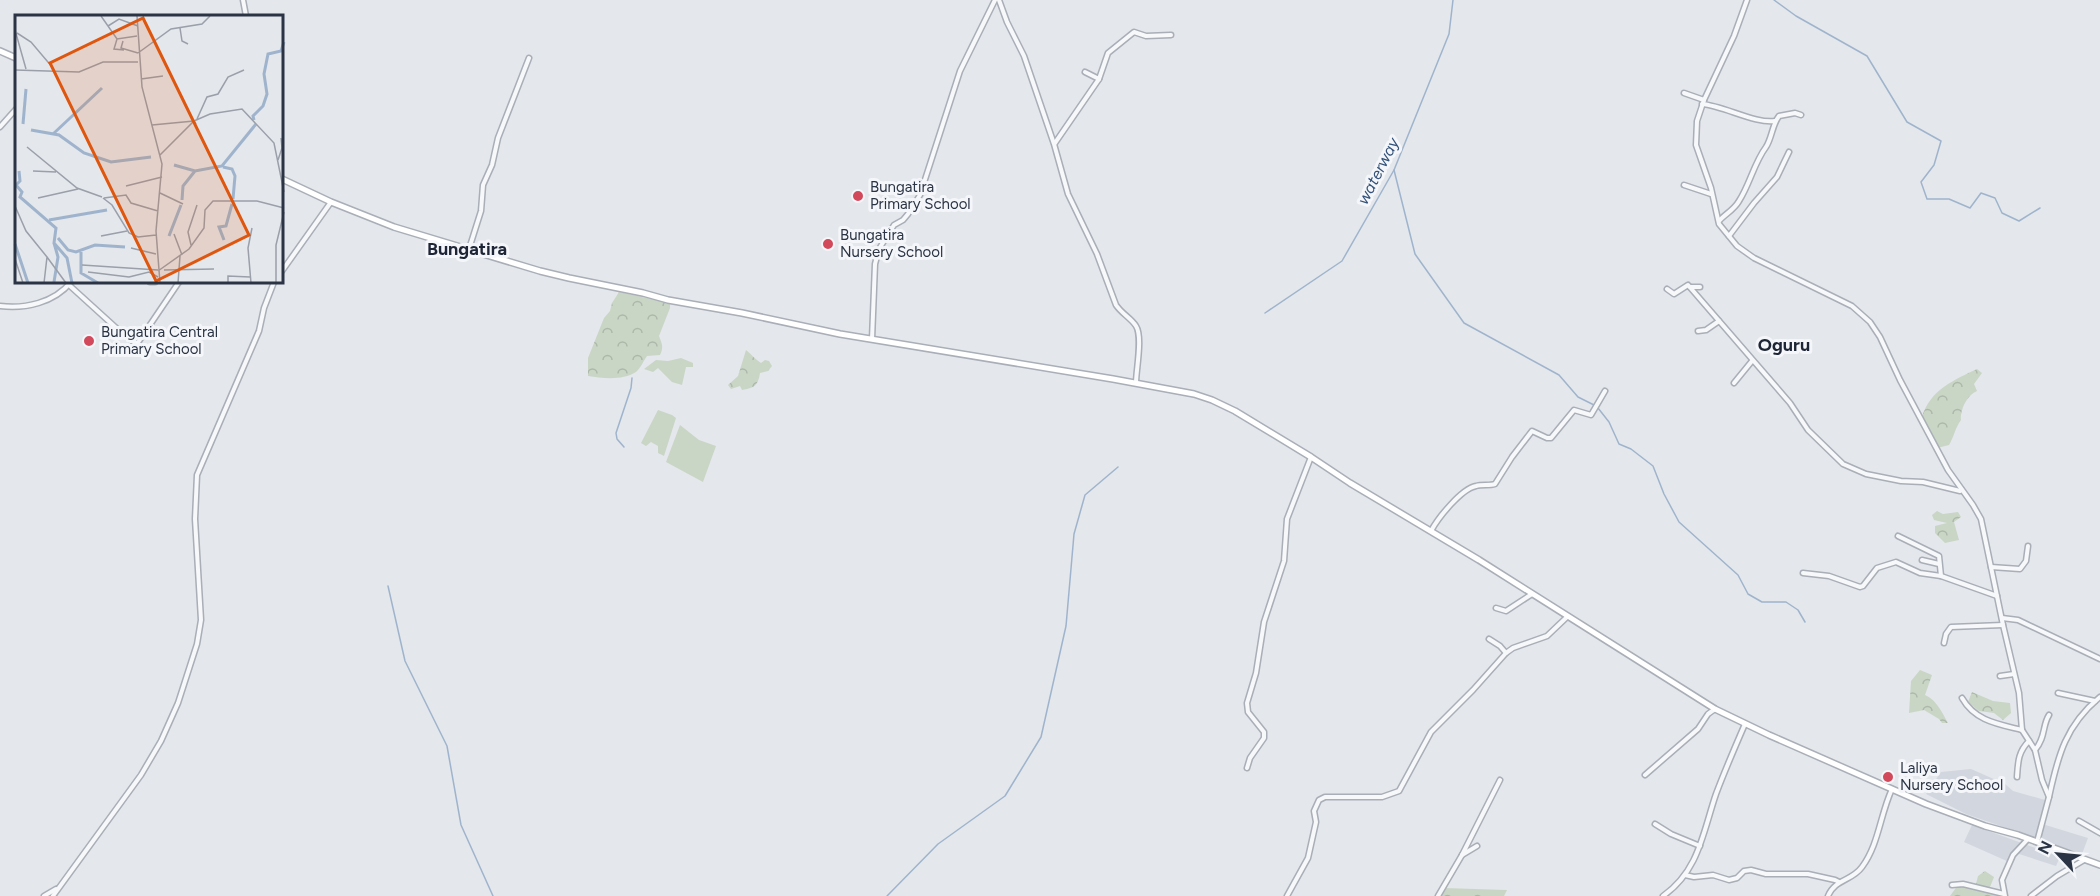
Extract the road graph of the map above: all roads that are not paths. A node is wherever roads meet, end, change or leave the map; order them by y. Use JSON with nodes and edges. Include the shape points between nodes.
{"nodes":[{"id":1,"x":243,"y":0,"type":"edge"},
{"id":2,"x":997,"y":0,"type":"edge"},
{"id":3,"x":1747,"y":0,"type":"edge"},
{"id":4,"x":246,"y":15,"type":"edge"},
{"id":5,"x":1171,"y":35,"type":"dead end"},
{"id":6,"x":0,"y":51,"type":"edge"},
{"id":7,"x":15,"y":58,"type":"edge"},
{"id":8,"x":529,"y":58,"type":"dead end"},
{"id":9,"x":1085,"y":72,"type":"dead end"},
{"id":10,"x":1099,"y":79,"type":"junction"},
{"id":11,"x":1684,"y":93,"type":"dead end"},
{"id":12,"x":1703,"y":102,"type":"junction"},
{"id":13,"x":15,"y":111,"type":"edge"},
{"id":14,"x":1800,"y":115,"type":"dead end"},
{"id":15,"x":1775,"y":121,"type":"junction"},
{"id":16,"x":0,"y":127,"type":"edge"},
{"id":17,"x":1054,"y":144,"type":"junction"},
{"id":18,"x":1789,"y":152,"type":"dead end"},
{"id":19,"x":284,"y":180,"type":"edge"},
{"id":20,"x":1684,"y":184,"type":"dead end"},
{"id":21,"x":1711,"y":194,"type":"junction"},
{"id":22,"x":331,"y":202,"type":"junction"},
{"id":23,"x":1718,"y":221,"type":"junction"},
{"id":24,"x":1729,"y":236,"type":"junction"},
{"id":25,"x":469,"y":249,"type":"junction"},
{"id":26,"x":284,"y":268,"type":"edge"},
{"id":27,"x":70,"y":284,"type":"edge"},
{"id":28,"x":178,"y":284,"type":"edge"},
{"id":29,"x":273,"y":284,"type":"edge"},
{"id":30,"x":1700,"y":286,"type":"dead end"},
{"id":31,"x":1690,"y":287,"type":"junction"},
{"id":32,"x":1667,"y":289,"type":"dead end"},
{"id":33,"x":0,"y":306,"type":"edge"},
{"id":34,"x":1719,"y":321,"type":"junction"},
{"id":35,"x":1698,"y":331,"type":"dead end"},
{"id":36,"x":872,"y":339,"type":"junction"},
{"id":37,"x":1752,"y":361,"type":"junction"},
{"id":38,"x":1136,"y":383,"type":"junction"},
{"id":39,"x":1734,"y":383,"type":"dead end"},
{"id":40,"x":1605,"y":392,"type":"dead end"},
{"id":41,"x":1311,"y":457,"type":"junction"},
{"id":42,"x":1961,"y":491,"type":"junction"},
{"id":43,"x":1431,"y":532,"type":"junction"},
{"id":44,"x":1898,"y":536,"type":"dead end"},
{"id":45,"x":2028,"y":546,"type":"dead end"},
{"id":46,"x":1922,"y":560,"type":"dead end"},
{"id":47,"x":1939,"y":564,"type":"junction"},
{"id":48,"x":1991,"y":567,"type":"junction"},
{"id":49,"x":1803,"y":573,"type":"dead end"},
{"id":50,"x":1941,"y":576,"type":"junction"},
{"id":51,"x":1532,"y":594,"type":"junction"},
{"id":52,"x":1997,"y":596,"type":"junction"},
{"id":53,"x":1496,"y":608,"type":"dead end"},
{"id":54,"x":1568,"y":617,"type":"junction"},
{"id":55,"x":2002,"y":618,"type":"junction"},
{"id":56,"x":2003,"y":625,"type":"junction"},
{"id":57,"x":1489,"y":639,"type":"dead end"},
{"id":58,"x":1944,"y":643,"type":"dead end"},
{"id":59,"x":1506,"y":653,"type":"junction"},
{"id":60,"x":2100,"y":659,"type":"edge"},
{"id":61,"x":2014,"y":674,"type":"junction"},
{"id":62,"x":2000,"y":676,"type":"dead end"},
{"id":63,"x":2058,"y":693,"type":"dead end"},
{"id":64,"x":1962,"y":698,"type":"dead end"},
{"id":65,"x":2098,"y":699,"type":"edge"},
{"id":66,"x":1715,"y":709,"type":"junction"},
{"id":67,"x":2049,"y":715,"type":"dead end"},
{"id":68,"x":1745,"y":724,"type":"junction"},
{"id":69,"x":2022,"y":730,"type":"junction"},
{"id":70,"x":2029,"y":741,"type":"junction"},
{"id":71,"x":2035,"y":750,"type":"junction"},
{"id":72,"x":1247,"y":768,"type":"dead end"},
{"id":73,"x":1645,"y":775,"type":"dead end"},
{"id":74,"x":2017,"y":777,"type":"dead end"},
{"id":75,"x":1500,"y":780,"type":"dead end"},
{"id":76,"x":2042,"y":780,"type":"junction"},
{"id":77,"x":2053,"y":781,"type":"junction"},
{"id":78,"x":1892,"y":789,"type":"junction"},
{"id":79,"x":2049,"y":797,"type":"junction"},
{"id":80,"x":2079,"y":822,"type":"dead end"},
{"id":81,"x":1655,"y":824,"type":"dead end"},
{"id":82,"x":2100,"y":833,"type":"edge"},
{"id":83,"x":2028,"y":839,"type":"junction"},
{"id":84,"x":2037,"y":842,"type":"junction"},
{"id":85,"x":1477,"y":846,"type":"dead end"},
{"id":86,"x":1700,"y":846,"type":"junction"},
{"id":87,"x":1462,"y":855,"type":"junction"},
{"id":88,"x":2084,"y":860,"type":"junction"},
{"id":89,"x":2100,"y":865,"type":"edge"},
{"id":90,"x":1685,"y":875,"type":"junction"},
{"id":91,"x":1839,"y":882,"type":"junction"},
{"id":92,"x":1952,"y":885,"type":"dead end"},
{"id":93,"x":57,"y":889,"type":"junction"},
{"id":94,"x":2004,"y":895,"type":"edge"},
{"id":95,"x":44,"y":896,"type":"edge"},
{"id":96,"x":53,"y":896,"type":"edge"},
{"id":97,"x":1287,"y":896,"type":"edge"},
{"id":98,"x":1438,"y":896,"type":"edge"},
{"id":99,"x":1663,"y":896,"type":"edge"},
{"id":100,"x":1828,"y":896,"type":"edge"},
{"id":101,"x":2031,"y":896,"type":"edge"}],
"edges":[{"from":1,"to":4,"type":"street"},
{"from":2,"to":17,"type":"street","via":[[1024,56]]},
{"from":2,"to":36,"type":"street","via":[[960,70],[920,195],[879,249]]},
{"from":3,"to":12,"type":"street"},
{"from":5,"to":10,"type":"street","via":[[1146,36],[1134,32],[1108,53]]},
{"from":6,"to":7,"type":"street"},
{"from":8,"to":25,"type":"street","via":[[483,185],[481,211]]},
{"from":9,"to":10,"type":"street"},
{"from":10,"to":17,"type":"street"},
{"from":11,"to":12,"type":"street"},
{"from":12,"to":15,"type":"street","via":[[1763,121]]},
{"from":12,"to":21,"type":"street","via":[[1696,145]]},
{"from":13,"to":16,"type":"street"},
{"from":14,"to":15,"type":"street","via":[[1779,116]]},
{"from":15,"to":23,"type":"street","via":[[1741,199]]},
{"from":17,"to":38,"type":"street","via":[[1068,194],[1116,305],[1137,328]]},
{"from":18,"to":24,"type":"street","via":[[1777,177]]},
{"from":19,"to":22,"type":"street"},
{"from":20,"to":21,"type":"street"},
{"from":21,"to":23,"type":"street"},
{"from":22,"to":25,"type":"street"},
{"from":22,"to":26,"type":"street"},
{"from":23,"to":24,"type":"street"},
{"from":24,"to":42,"type":"street","via":[[1754,258],[1852,306],[1870,322]]},
{"from":25,"to":36,"type":"street","via":[[575,280]]},
{"from":27,"to":28,"type":"street","via":[[137,344]]},
{"from":27,"to":33,"type":"street","via":[[33,306]]},
{"from":29,"to":93,"type":"street","via":[[259,331],[197,475],[195,519],[201,620],[178,703],[141,775]]},
{"from":30,"to":31,"type":"street"},
{"from":31,"to":32,"type":"street","via":[[1674,294]]},
{"from":31,"to":34,"type":"street"},
{"from":34,"to":35,"type":"street"},
{"from":34,"to":37,"type":"street"},
{"from":36,"to":38,"type":"street"},
{"from":37,"to":39,"type":"street"},
{"from":37,"to":42,"type":"street","via":[[1790,403],[1808,430],[1843,464],[1866,474]]},
{"from":38,"to":41,"type":"street","via":[[1212,400]]},
{"from":40,"to":43,"type":"street","via":[[1592,415],[1574,410],[1551,438],[1532,431],[1496,484],[1476,485],[1465,491]]},
{"from":41,"to":43,"type":"street"},
{"from":41,"to":72,"type":"street","via":[[1287,519],[1284,561],[1264,622],[1247,703],[1248,712],[1264,732]]},
{"from":42,"to":48,"type":"street","via":[[1981,519]]},
{"from":43,"to":51,"type":"street"},
{"from":44,"to":47,"type":"street","via":[[1939,556]]},
{"from":45,"to":48,"type":"street","via":[[2026,561],[2020,569]]},
{"from":46,"to":47,"type":"street"},
{"from":47,"to":50,"type":"street"},
{"from":48,"to":52,"type":"street"},
{"from":49,"to":50,"type":"street","via":[[1829,576],[1860,587],[1877,568],[1896,562],[1920,573]]},
{"from":50,"to":52,"type":"street"},
{"from":51,"to":53,"type":"street","via":[[1506,611]]},
{"from":51,"to":54,"type":"street"},
{"from":52,"to":55,"type":"street"},
{"from":54,"to":59,"type":"street","via":[[1547,636]]},
{"from":54,"to":66,"type":"street"},
{"from":55,"to":56,"type":"street"},
{"from":55,"to":60,"type":"street","via":[[2018,620]]},
{"from":56,"to":58,"type":"street","via":[[1951,627]]},
{"from":56,"to":61,"type":"street"},
{"from":57,"to":59,"type":"street"},
{"from":59,"to":97,"type":"street","via":[[1431,732],[1399,791],[1382,797],[1319,800],[1308,858]]},
{"from":61,"to":62,"type":"street"},
{"from":61,"to":69,"type":"street"},
{"from":63,"to":65,"type":"street"},
{"from":64,"to":69,"type":"street","via":[[1970,710],[1990,722]]},
{"from":65,"to":77,"type":"street","via":[[2071,728]]},
{"from":66,"to":68,"type":"street"},
{"from":66,"to":73,"type":"street"},
{"from":67,"to":71,"type":"street","via":[[2044,736]]},
{"from":68,"to":78,"type":"street"},
{"from":68,"to":86,"type":"street","via":[[1722,777]]},
{"from":69,"to":70,"type":"street"},
{"from":70,"to":71,"type":"street"},
{"from":70,"to":74,"type":"street","via":[[2019,755]]},
{"from":71,"to":76,"type":"street"},
{"from":75,"to":87,"type":"street"},
{"from":76,"to":77,"type":"street"},
{"from":76,"to":79,"type":"street"},
{"from":77,"to":79,"type":"street"},
{"from":78,"to":83,"type":"street"},
{"from":78,"to":91,"type":"street","via":[[1867,860],[1852,878]]},
{"from":79,"to":84,"type":"street"},
{"from":80,"to":82,"type":"street"},
{"from":81,"to":86,"type":"street"},
{"from":83,"to":84,"type":"street"},
{"from":83,"to":94,"type":"street","via":[[2013,855],[2002,880]]},
{"from":84,"to":88,"type":"street"},
{"from":85,"to":87,"type":"street"},
{"from":86,"to":90,"type":"street"},
{"from":87,"to":98,"type":"street"},
{"from":88,"to":89,"type":"street"},
{"from":88,"to":101,"type":"street"},
{"from":90,"to":91,"type":"street","via":[[1713,875],[1729,880],[1751,870],[1808,874]]},
{"from":90,"to":99,"type":"street"},
{"from":91,"to":100,"type":"street"},
{"from":92,"to":94,"type":"street","via":[[1963,884]]},
{"from":93,"to":95,"type":"street"},
{"from":93,"to":96,"type":"street"}]}
